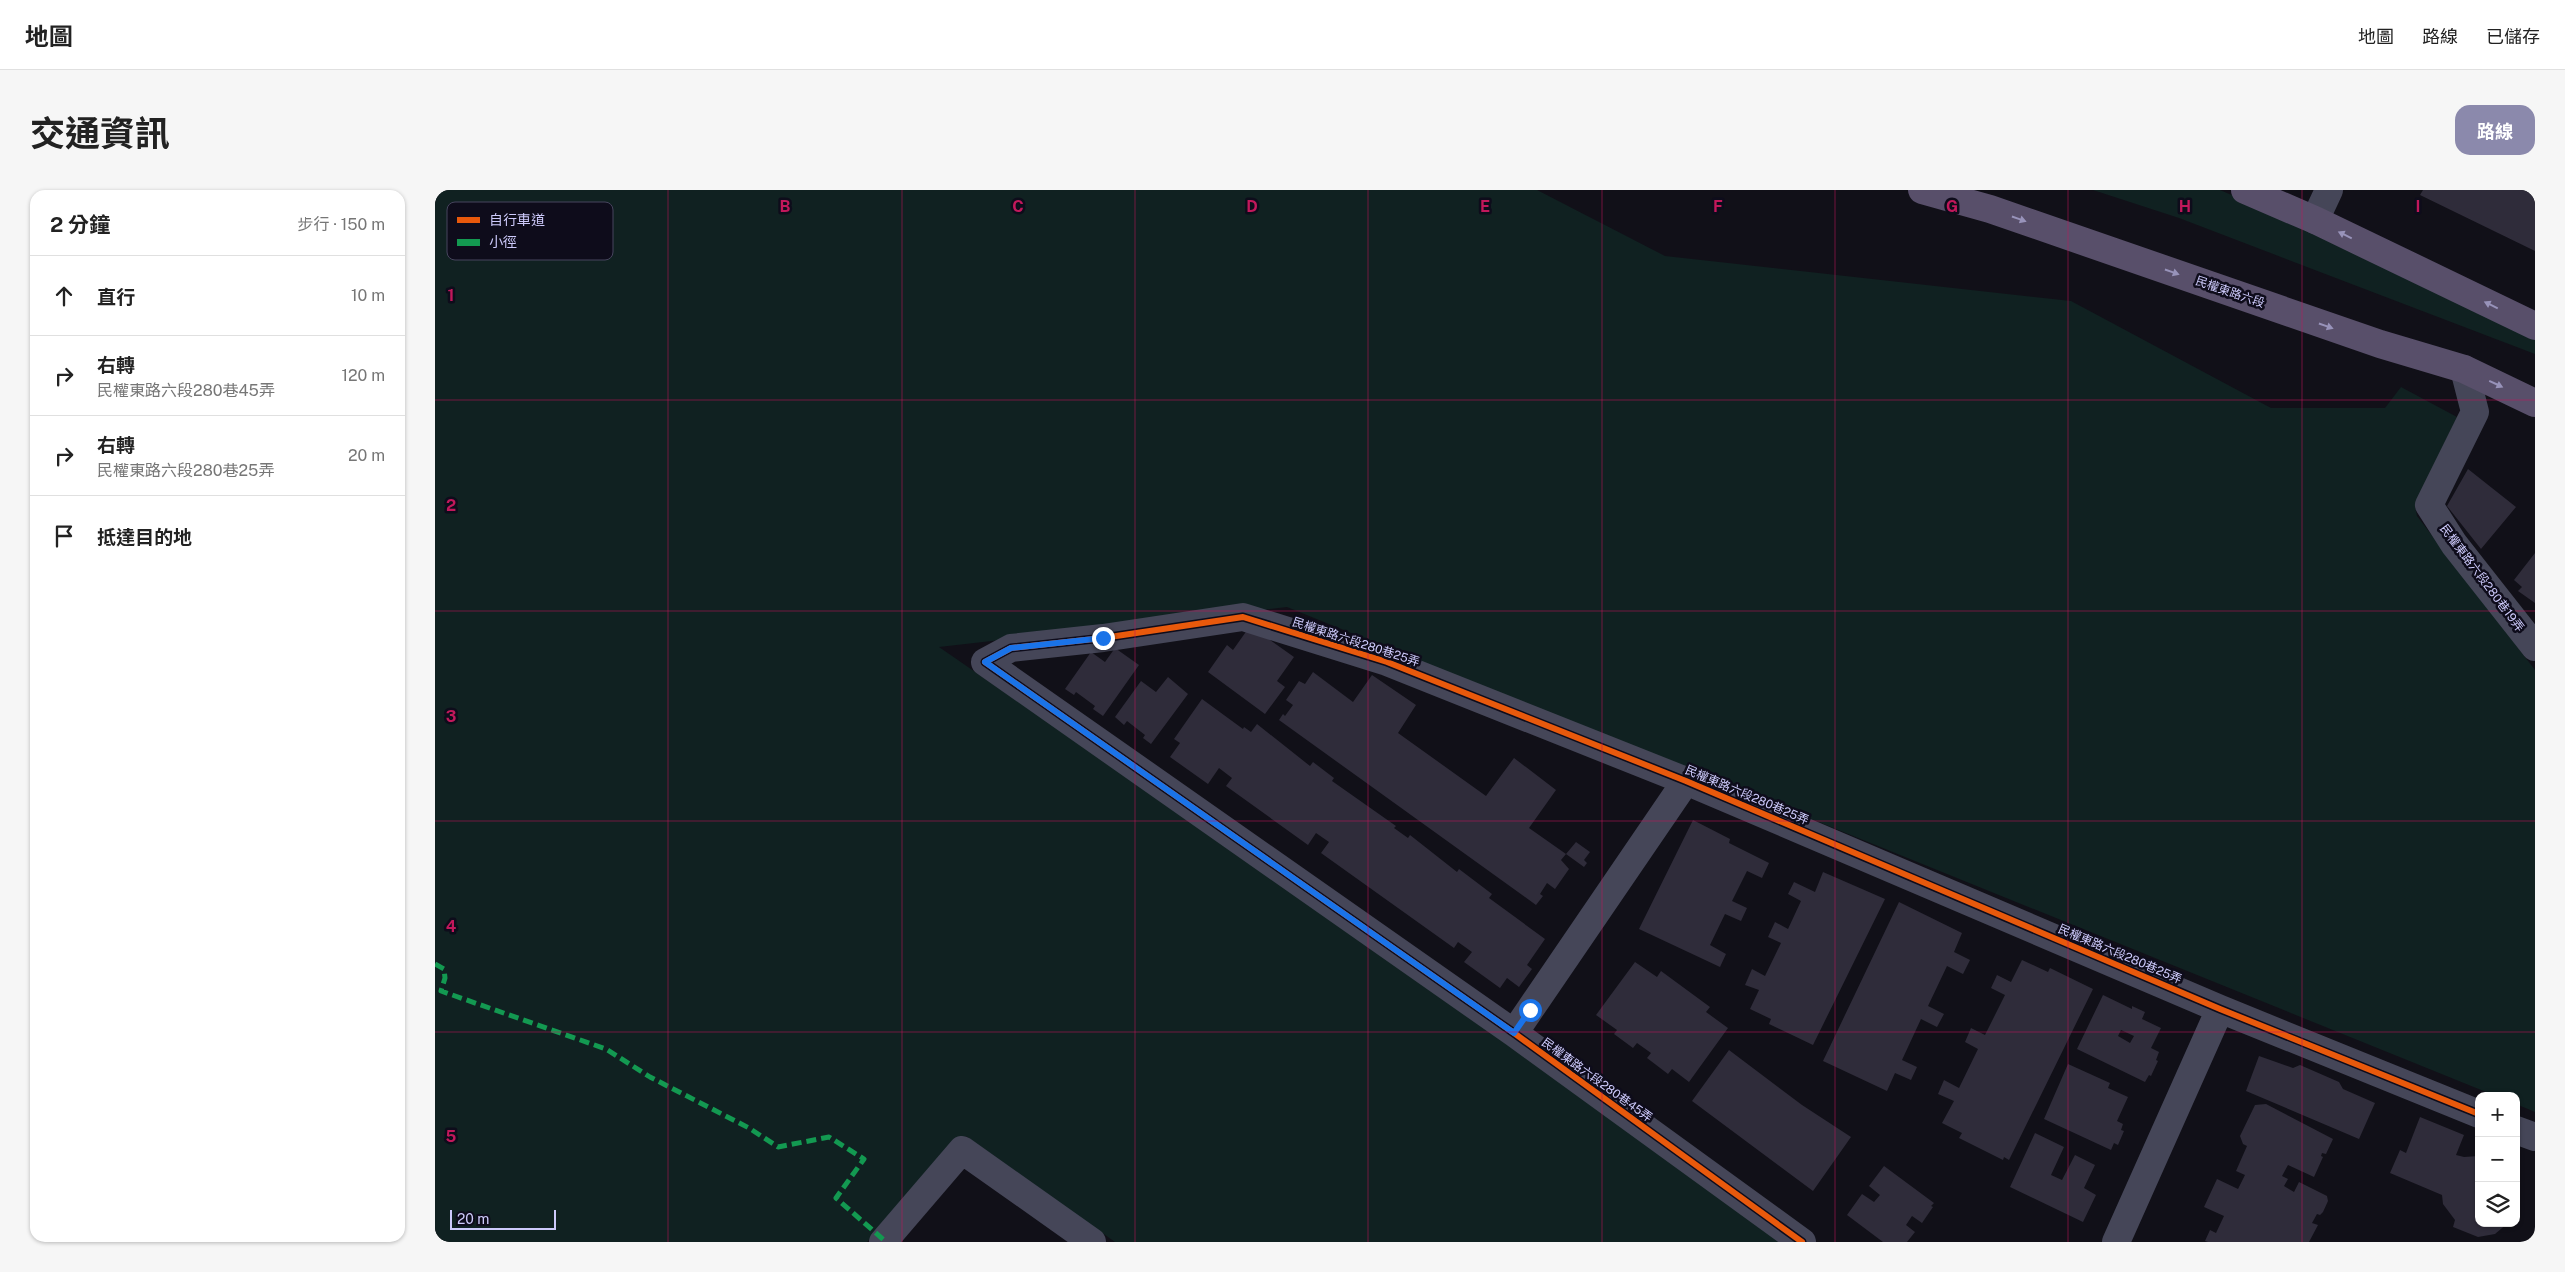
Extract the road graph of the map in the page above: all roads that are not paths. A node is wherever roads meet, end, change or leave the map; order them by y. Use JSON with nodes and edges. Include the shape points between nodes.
{"nodes":[{"id":1,"x":1922,"y":190,"type":"edge"},
{"id":2,"x":1946,"y":190,"type":"edge"},
{"id":3,"x":2245,"y":190,"type":"edge"},
{"id":4,"x":2329,"y":190,"type":"edge"},
{"id":5,"x":1990,"y":209,"type":"junction"},
{"id":6,"x":2315,"y":220,"type":"junction"},
{"id":7,"x":2535,"y":326,"type":"edge"},
{"id":8,"x":2464,"y":369,"type":"junction"},
{"id":9,"x":2535,"y":402,"type":"edge"},
{"id":10,"x":2535,"y":647,"type":"edge"},
{"id":11,"x":985,"y":662,"type":"joint"},
{"id":12,"x":1686,"y":781,"type":"junction"},
{"id":13,"x":2220,"y":1009,"type":"junction"},
{"id":14,"x":1514,"y":1033,"type":"junction"},
{"id":15,"x":2475,"y":1112,"type":"edge"},
{"id":16,"x":2520,"y":1131,"type":"edge"},
{"id":17,"x":2535,"y":1137,"type":"edge"},
{"id":18,"x":883,"y":1242,"type":"edge"},
{"id":19,"x":1092,"y":1242,"type":"edge"},
{"id":20,"x":1802,"y":1242,"type":"edge"},
{"id":21,"x":2117,"y":1242,"type":"edge"}],
"edges":[{"from":1,"to":5,"type":"main road","name":"民權東路六段"},
{"from":2,"to":5,"type":"main road"},
{"from":3,"to":6,"type":"main road"},
{"from":4,"to":6,"type":"street"},
{"from":5,"to":8,"type":"main road","name":"民權東路六段","one_way":true,"via":[[2380,344]]},
{"from":7,"to":6,"type":"main road","one_way":true},
{"from":8,"to":9,"type":"main road","name":"民權東路六段","one_way":true},
{"from":8,"to":10,"type":"street","name":"民權東路六段280巷19弄","via":[[2475,412],[2429,505],[2454,544]]},
{"from":11,"to":12,"type":"street","name":"民權東路六段280巷25弄","via":[[1011,648],[1243,617],[1387,662]]},
{"from":11,"to":14,"type":"street","name":"民權東路六段280巷45弄"},
{"from":12,"to":13,"type":"street","name":"民權東路六段280巷25弄"},
{"from":12,"to":14,"type":"street"},
{"from":13,"to":15,"type":"street","name":"民權東路六段280巷25弄"},
{"from":13,"to":21,"type":"street"},
{"from":14,"to":20,"type":"street","name":"民權東路六段280巷45弄"},
{"from":16,"to":17,"type":"street"},
{"from":18,"to":19,"type":"street","via":[[962,1150]]}]}
